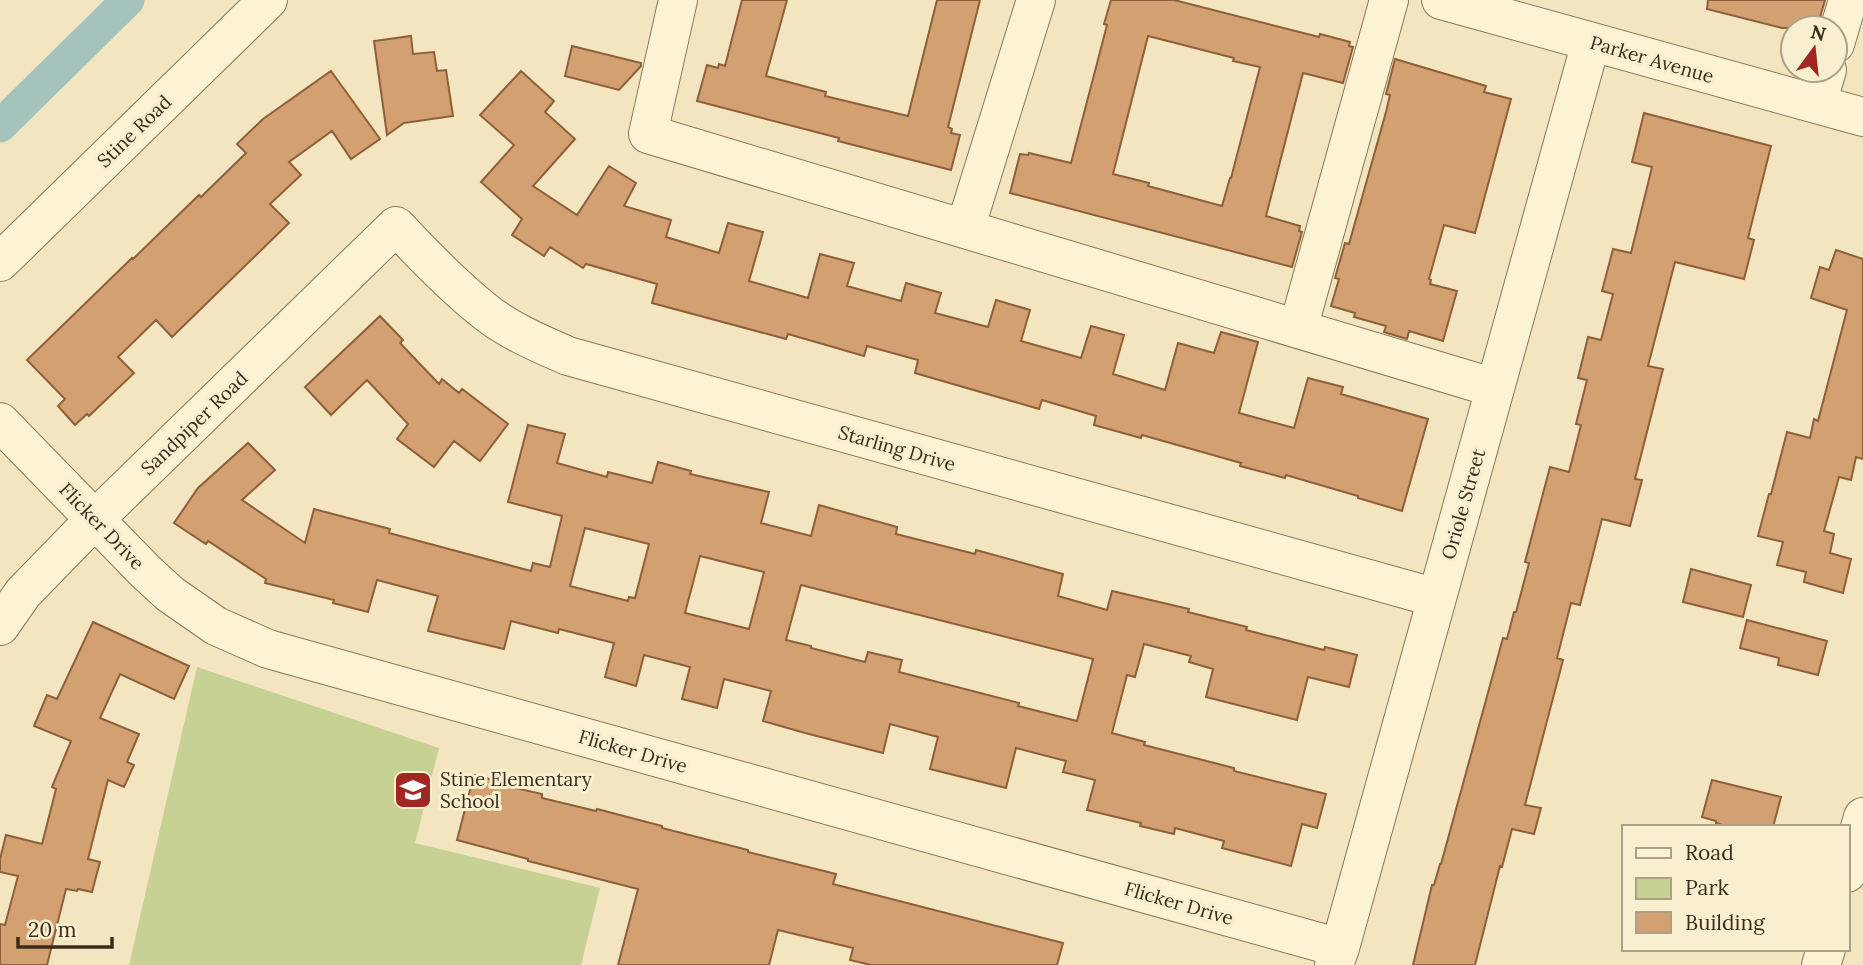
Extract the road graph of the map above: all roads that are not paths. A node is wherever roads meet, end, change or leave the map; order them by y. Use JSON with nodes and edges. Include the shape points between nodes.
{"nodes":[{"id":1,"x":268,"y":0,"type":"edge"},
{"id":2,"x":678,"y":0,"type":"edge"},
{"id":3,"x":1036,"y":0,"type":"edge"},
{"id":4,"x":1389,"y":0,"type":"edge"},
{"id":5,"x":1441,"y":0,"type":"edge"},
{"id":6,"x":1591,"y":42,"type":"junction"},
{"id":7,"x":1822,"y":87,"type":"edge"},
{"id":8,"x":1863,"y":117,"type":"edge"},
{"id":9,"x":396,"y":226,"type":"joint"},
{"id":10,"x":965,"y":229,"type":"junction"},
{"id":11,"x":0,"y":262,"type":"edge"},
{"id":12,"x":1298,"y":329,"type":"junction"},
{"id":13,"x":1495,"y":388,"type":"junction"},
{"id":14,"x":0,"y":422,"type":"edge"},
{"id":15,"x":95,"y":519,"type":"junction"},
{"id":16,"x":1437,"y":598,"type":"junction"},
{"id":17,"x":0,"y":626,"type":"edge"},
{"id":18,"x":1863,"y":817,"type":"edge"},
{"id":19,"x":1849,"y":866,"type":"edge"},
{"id":20,"x":1337,"y":956,"type":"edge"}],
"edges":[{"from":1,"to":11,"type":"street","name":"Stine Road"},
{"from":2,"to":10,"type":"street","via":[[648,134]]},
{"from":3,"to":10,"type":"street"},
{"from":4,"to":12,"type":"street"},
{"from":5,"to":6,"type":"street","name":"Parker Avenue"},
{"from":6,"to":7,"type":"street","name":"Parker Avenue"},
{"from":6,"to":13,"type":"street","name":"Oriole Street"},
{"from":7,"to":8,"type":"street","name":"Parker Avenue"},
{"from":9,"to":15,"type":"street","name":"Sandpiper Road"},
{"from":9,"to":16,"type":"street","name":"Starling Drive","via":[[484,311],[568,356]]},
{"from":10,"to":12,"type":"street"},
{"from":12,"to":13,"type":"street"},
{"from":13,"to":16,"type":"street","name":"Oriole Street"},
{"from":14,"to":15,"type":"street","name":"Flicker Drive"},
{"from":15,"to":17,"type":"street","name":"Sandpiper Road","via":[[23,593]]},
{"from":15,"to":20,"type":"street","name":"Flicker Drive","via":[[170,594],[216,626],[268,649]]},
{"from":16,"to":20,"type":"street","name":"Oriole Street"},
{"from":18,"to":19,"type":"street"}]}
